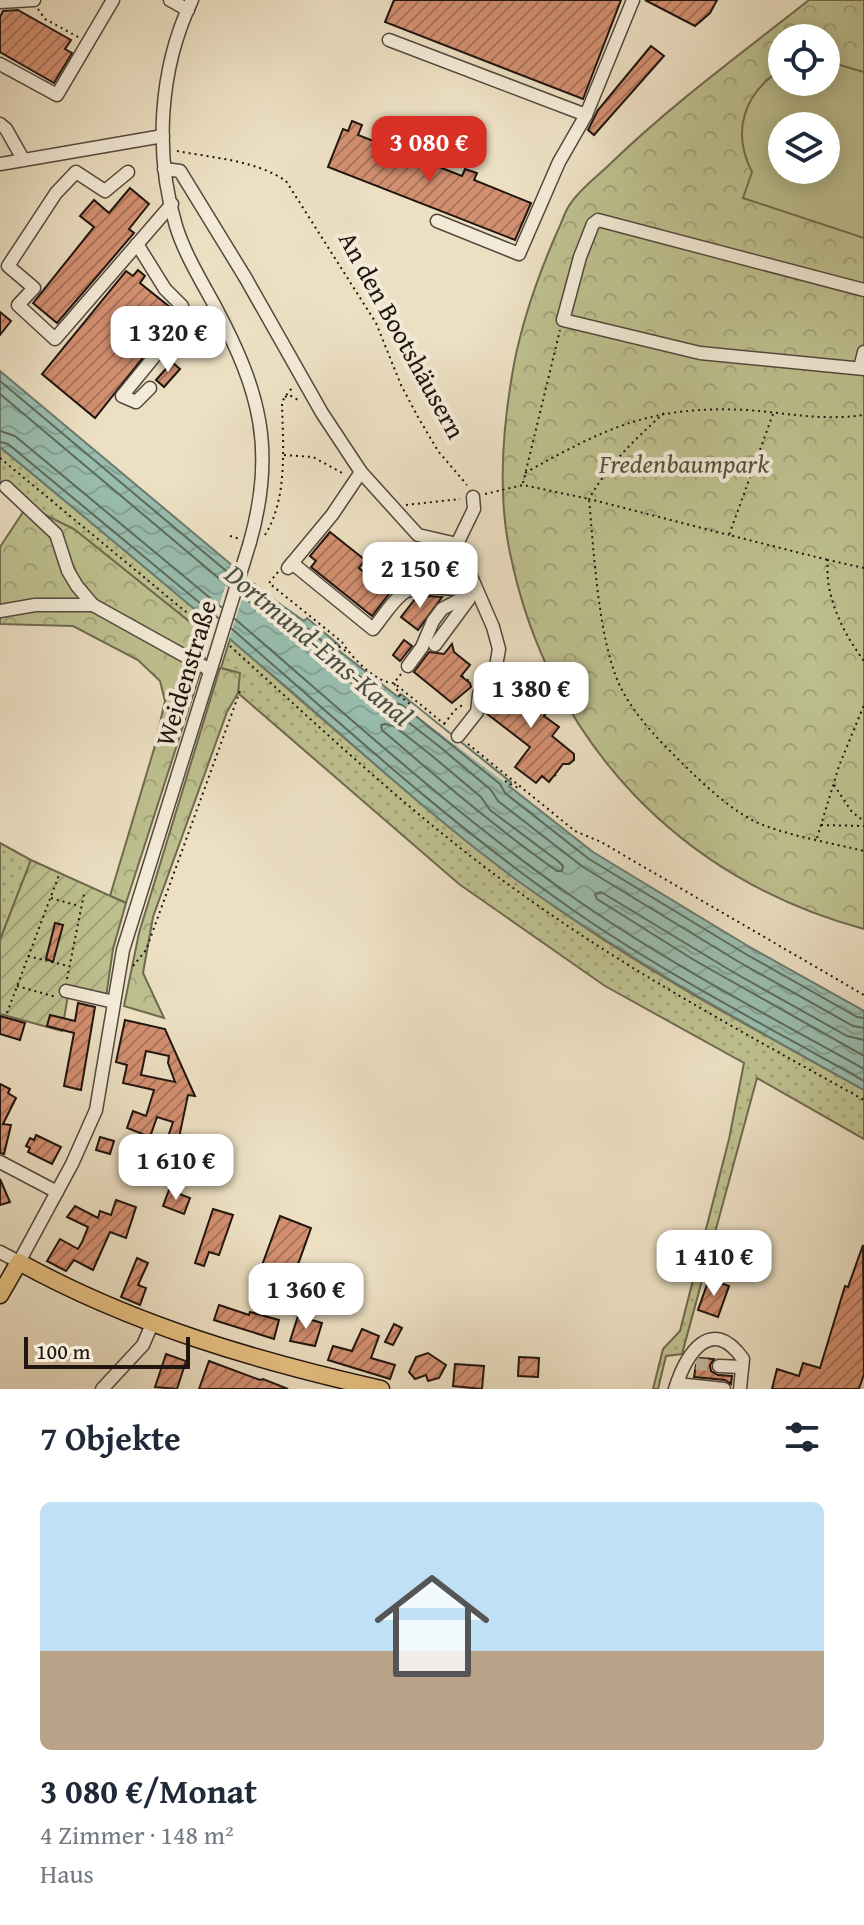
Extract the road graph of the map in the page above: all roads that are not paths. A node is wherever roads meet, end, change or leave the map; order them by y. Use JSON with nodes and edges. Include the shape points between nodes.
{"nodes":[{"id":1,"x":113,"y":0,"type":"edge"},
{"id":2,"x":170,"y":0,"type":"edge"},
{"id":3,"x":633,"y":0,"type":"edge"},
{"id":4,"x":33,"y":1,"type":"edge"},
{"id":5,"x":0,"y":2,"type":"edge"},
{"id":6,"x":190,"y":5,"type":"edge"},
{"id":7,"x":389,"y":40,"type":"dead end"},
{"id":8,"x":0,"y":64,"type":"edge"},
{"id":9,"x":586,"y":115,"type":"junction"},
{"id":10,"x":0,"y":124,"type":"edge"},
{"id":11,"x":163,"y":142,"type":"junction"},
{"id":12,"x":23,"y":159,"type":"junction"},
{"id":13,"x":0,"y":164,"type":"edge"},
{"id":14,"x":164,"y":169,"type":"junction"},
{"id":15,"x":128,"y":172,"type":"dead end"},
{"id":16,"x":172,"y":204,"type":"junction"},
{"id":17,"x":437,"y":221,"type":"dead end"},
{"id":18,"x":137,"y":244,"type":"junction"},
{"id":19,"x":864,"y":290,"type":"edge"},
{"id":20,"x":864,"y":352,"type":"edge"},
{"id":21,"x":862,"y":369,"type":"edge"},
{"id":22,"x":150,"y":388,"type":"dead end"},
{"id":23,"x":359,"y":475,"type":"junction"},
{"id":24,"x":6,"y":487,"type":"dead end"},
{"id":25,"x":473,"y":497,"type":"road end"},
{"id":26,"x":457,"y":544,"type":"junction"},
{"id":27,"x":383,"y":562,"type":"dead end"},
{"id":28,"x":415,"y":589,"type":"junction"},
{"id":29,"x":477,"y":591,"type":"junction"},
{"id":30,"x":93,"y":605,"type":"junction"},
{"id":31,"x":0,"y":611,"type":"edge"},
{"id":32,"x":435,"y":645,"type":"dead end"},
{"id":33,"x":212,"y":665,"type":"junction"},
{"id":34,"x":408,"y":666,"type":"dead end"},
{"id":35,"x":458,"y":736,"type":"road end"},
{"id":36,"x":66,"y":991,"type":"road end"},
{"id":37,"x":114,"y":1002,"type":"junction"},
{"id":38,"x":0,"y":1162,"type":"edge"},
{"id":39,"x":57,"y":1192,"type":"junction"},
{"id":40,"x":0,"y":1252,"type":"edge"},
{"id":41,"x":19,"y":1262,"type":"junction"},
{"id":42,"x":0,"y":1295,"type":"edge"},
{"id":43,"x":152,"y":1324,"type":"junction"},
{"id":44,"x":719,"y":1366,"type":"tunnel mouth"},
{"id":45,"x":742,"y":1367,"type":"junction"},
{"id":46,"x":676,"y":1386,"type":"edge"},
{"id":47,"x":102,"y":1389,"type":"edge"},
{"id":48,"x":381,"y":1389,"type":"edge"},
{"id":49,"x":724,"y":1389,"type":"edge"},
{"id":50,"x":740,"y":1389,"type":"edge"}],
"edges":[{"from":1,"to":8,"type":"street","via":[[57,95]]},
{"from":2,"to":6,"type":"street"},
{"from":3,"to":9,"type":"street"},
{"from":4,"to":5,"type":"street"},
{"from":6,"to":11,"type":"street","name":"Weidenstraße","via":[[169,70]]},
{"from":7,"to":9,"type":"street"},
{"from":9,"to":17,"type":"street","via":[[519,254]]},
{"from":10,"to":12,"type":"street"},
{"from":11,"to":12,"type":"street"},
{"from":11,"to":14,"type":"street","name":"Weidenstraße"},
{"from":12,"to":13,"type":"street"},
{"from":14,"to":16,"type":"street","name":"Weidenstraße"},
{"from":14,"to":23,"type":"street","via":[[180,171]]},
{"from":15,"to":18,"type":"street","via":[[105,191],[76,172],[56,193],[8,266],[34,288],[18,305],[55,339]]},
{"from":16,"to":18,"type":"street"},
{"from":16,"to":33,"type":"street","name":"Weidenstraße","bridge":true,"via":[[187,254],[235,343],[257,405],[264,466],[255,541]]},
{"from":18,"to":22,"type":"street","via":[[182,306],[185,319],[122,396],[136,402]]},
{"from":19,"to":21,"type":"street","via":[[598,220],[580,257],[563,320],[700,353]]},
{"from":20,"to":21,"type":"street"},
{"from":23,"to":26,"type":"street","via":[[418,535]]},
{"from":23,"to":28,"type":"street","via":[[285,569],[373,629],[403,593]]},
{"from":24,"to":30,"type":"street","via":[[56,534],[68,571]]},
{"from":25,"to":26,"type":"street","via":[[474,509]]},
{"from":26,"to":29,"type":"street"},
{"from":27,"to":28,"type":"street"},
{"from":28,"to":29,"type":"street"},
{"from":29,"to":32,"type":"street"},
{"from":29,"to":34,"type":"street","via":[[442,609]]},
{"from":29,"to":35,"type":"street","via":[[499,649],[496,666],[479,694],[477,712]]},
{"from":30,"to":31,"type":"street"},
{"from":30,"to":33,"type":"street"},
{"from":33,"to":37,"type":"street","name":"Weidenstraße","via":[[123,950]]},
{"from":36,"to":37,"type":"street"},
{"from":37,"to":39,"type":"street","name":"Weidenstraße","via":[[96,1110]]},
{"from":38,"to":39,"type":"street"},
{"from":39,"to":41,"type":"street","name":"Weidenstraße"},
{"from":40,"to":41,"type":"street"},
{"from":41,"to":42,"type":"main road"},
{"from":41,"to":43,"type":"main road","via":[[82,1296]]},
{"from":43,"to":47,"type":"street","via":[[143,1345]]},
{"from":43,"to":48,"type":"main road"},
{"from":44,"to":45,"type":"street"},
{"from":45,"to":46,"type":"street","via":[[736,1349],[714,1340],[699,1344],[688,1355],[690,1363]]},
{"from":45,"to":50,"type":"street"},
{"from":46,"to":49,"type":"street"}]}
